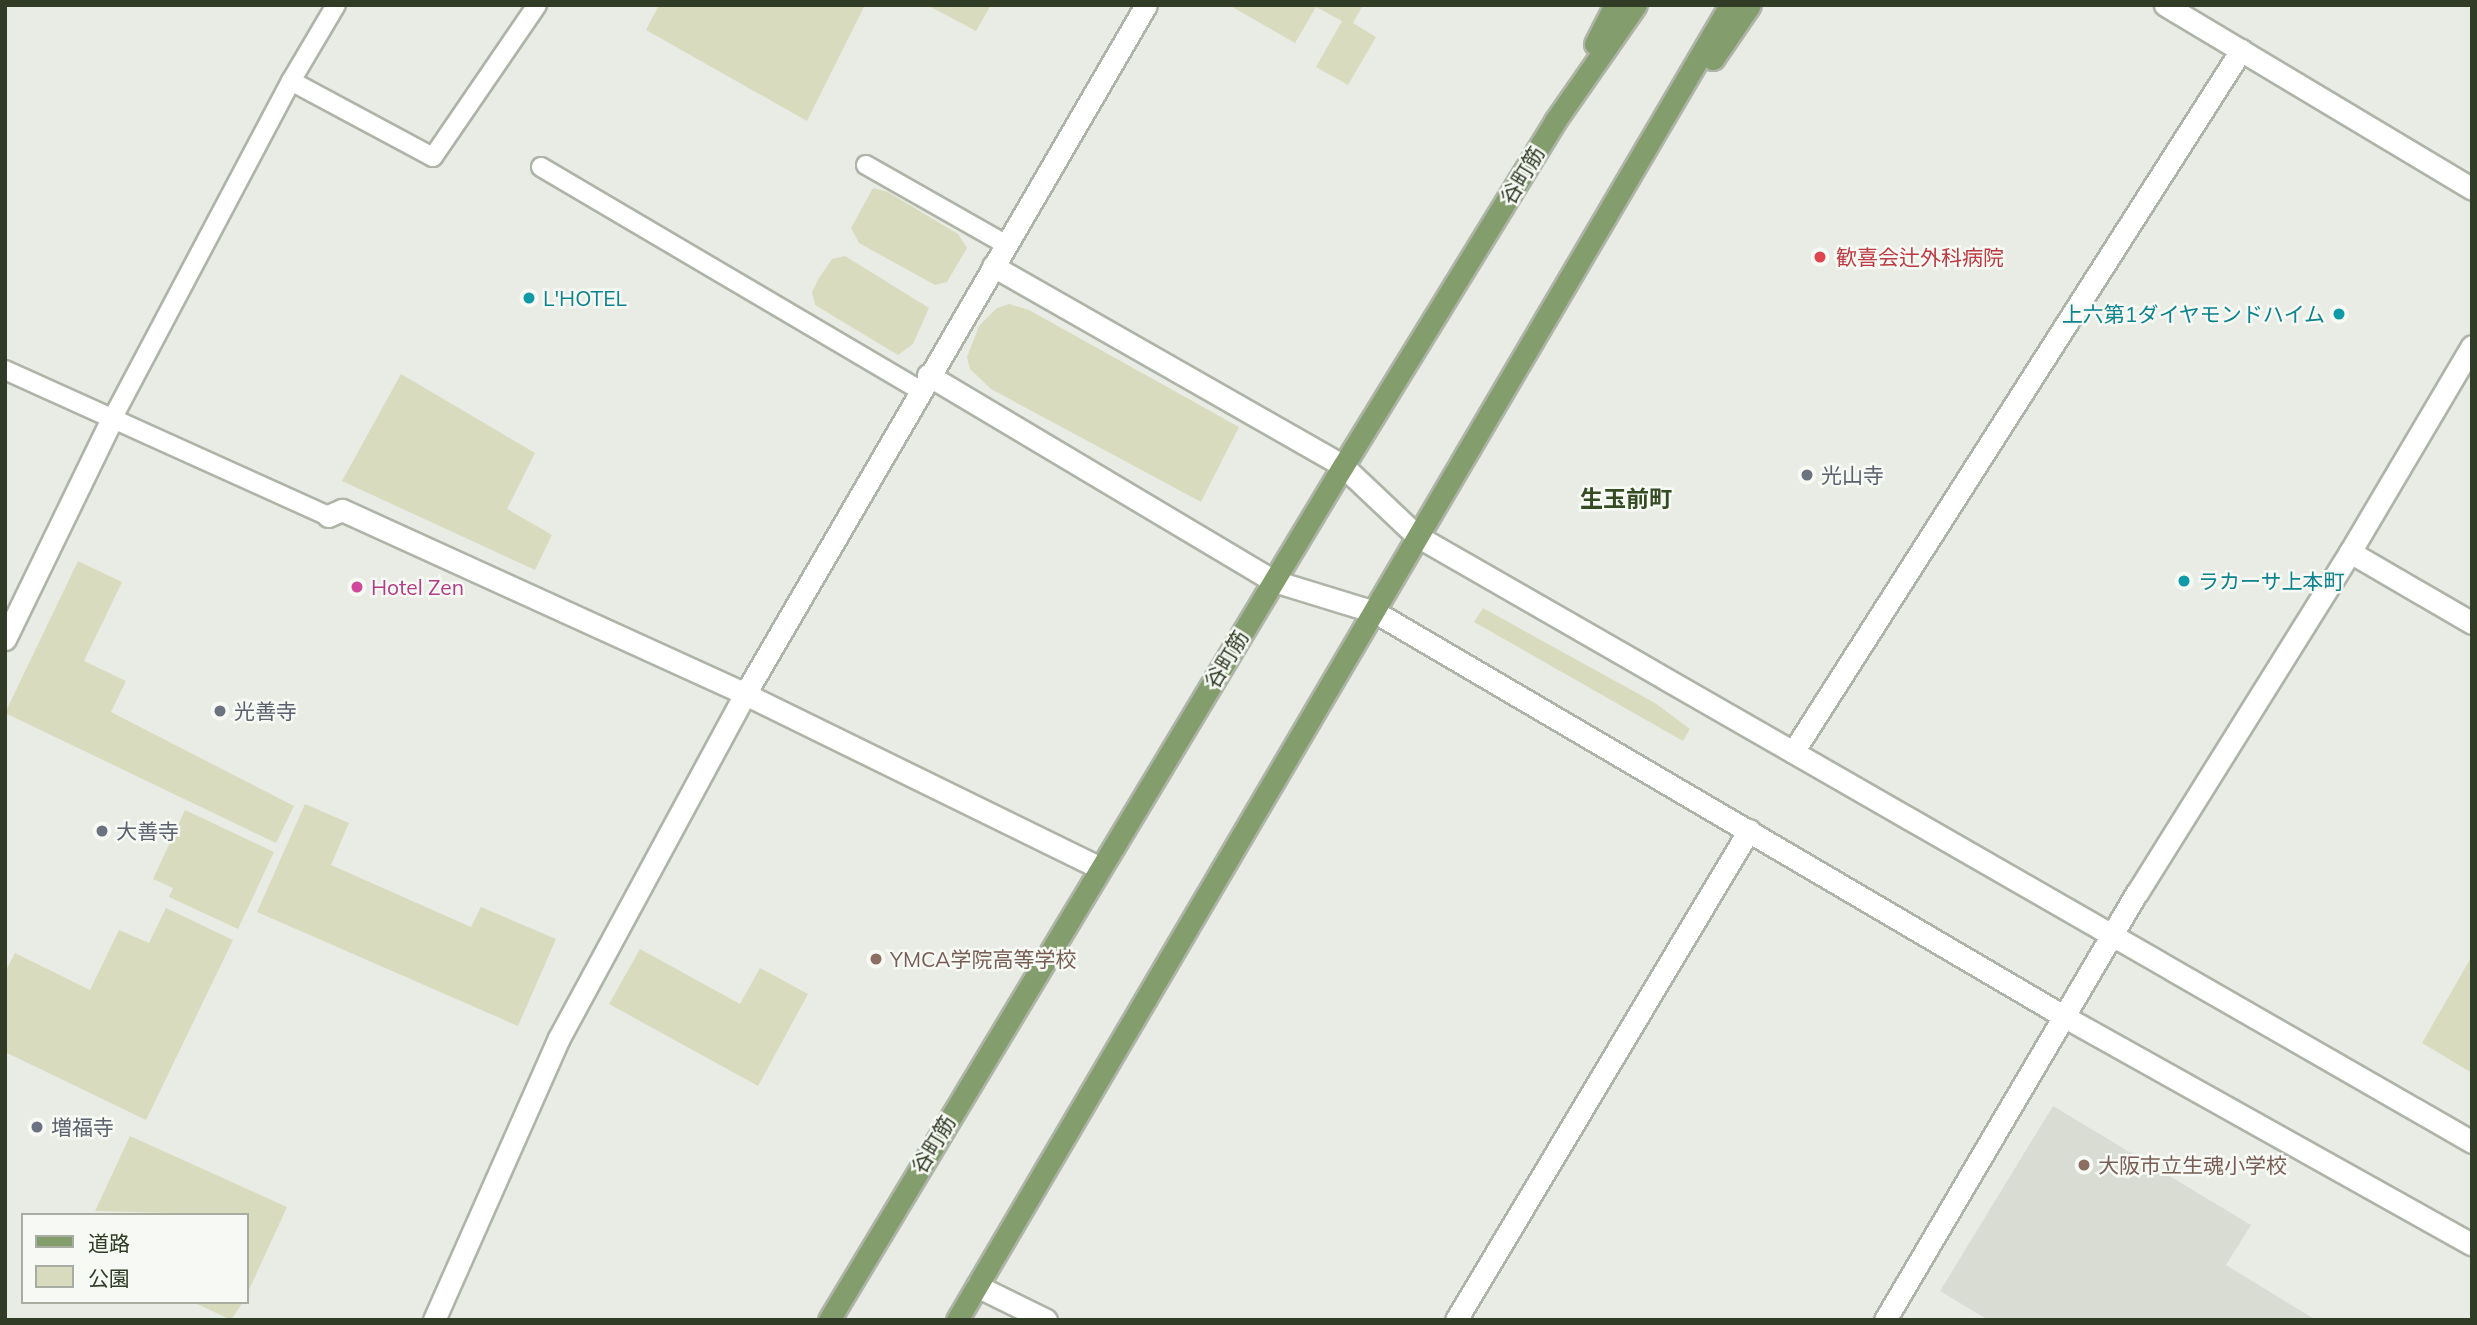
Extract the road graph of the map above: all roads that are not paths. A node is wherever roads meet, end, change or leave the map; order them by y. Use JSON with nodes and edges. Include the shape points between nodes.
{"nodes":[{"id":1,"x":336,"y":5,"type":"edge"},
{"id":2,"x":537,"y":5,"type":"edge"},
{"id":3,"x":1146,"y":5,"type":"edge"},
{"id":4,"x":1615,"y":5,"type":"edge"},
{"id":5,"x":1636,"y":5,"type":"edge"},
{"id":6,"x":1730,"y":5,"type":"edge"},
{"id":7,"x":1750,"y":5,"type":"edge"},
{"id":8,"x":2165,"y":5,"type":"edge"},
{"id":9,"x":2241,"y":50,"type":"junction"},
{"id":10,"x":291,"y":80,"type":"junction"},
{"id":11,"x":1555,"y":121,"type":"junction"},
{"id":12,"x":866,"y":164,"type":"dead end"},
{"id":13,"x":541,"y":167,"type":"dead end"},
{"id":14,"x":1630,"y":174,"type":"junction"},
{"id":15,"x":2472,"y":189,"type":"edge"},
{"id":16,"x":1005,"y":244,"type":"junction"},
{"id":17,"x":993,"y":266,"type":"junction"},
{"id":18,"x":2472,"y":346,"type":"edge"},
{"id":19,"x":5,"y":370,"type":"edge"},
{"id":20,"x":924,"y":383,"type":"junction"},
{"id":21,"x":111,"y":421,"type":"junction"},
{"id":22,"x":1343,"y":466,"type":"junction"},
{"id":23,"x":328,"y":516,"type":"joint"},
{"id":24,"x":1417,"y":536,"type":"junction"},
{"id":25,"x":2350,"y":552,"type":"junction"},
{"id":26,"x":1273,"y":580,"type":"junction"},
{"id":27,"x":1375,"y":612,"type":"junction"},
{"id":28,"x":2472,"y":623,"type":"edge"},
{"id":29,"x":5,"y":639,"type":"edge"},
{"id":30,"x":745,"y":694,"type":"junction"},
{"id":31,"x":1794,"y":752,"type":"junction"},
{"id":32,"x":1749,"y":830,"type":"junction"},
{"id":33,"x":1098,"y":867,"type":"junction"},
{"id":34,"x":2112,"y":936,"type":"junction"},
{"id":35,"x":2065,"y":1017,"type":"junction"},
{"id":36,"x":2472,"y":1142,"type":"edge"},
{"id":37,"x":2472,"y":1244,"type":"edge"},
{"id":38,"x":977,"y":1286,"type":"junction"},
{"id":39,"x":434,"y":1320,"type":"edge"},
{"id":40,"x":829,"y":1320,"type":"edge"},
{"id":41,"x":957,"y":1320,"type":"edge"},
{"id":42,"x":1046,"y":1320,"type":"edge"},
{"id":43,"x":1456,"y":1320,"type":"edge"},
{"id":44,"x":1885,"y":1320,"type":"edge"}],
"edges":[{"from":1,"to":10,"type":"lane"},
{"from":2,"to":10,"type":"lane","via":[[433,157]]},
{"from":3,"to":16,"type":"street"},
{"from":4,"to":11,"type":"main road"},
{"from":5,"to":11,"type":"main road","name":"谷町筋"},
{"from":6,"to":14,"type":"main road"},
{"from":7,"to":14,"type":"main road"},
{"from":8,"to":9,"type":"street"},
{"from":9,"to":15,"type":"street"},
{"from":9,"to":31,"type":"street"},
{"from":10,"to":21,"type":"lane"},
{"from":11,"to":22,"type":"main road","name":"谷町筋"},
{"from":12,"to":16,"type":"lane"},
{"from":13,"to":20,"type":"lane"},
{"from":14,"to":24,"type":"main road"},
{"from":16,"to":17,"type":"street"},
{"from":17,"to":20,"type":"street"},
{"from":17,"to":22,"type":"street"},
{"from":18,"to":25,"type":"street"},
{"from":19,"to":21,"type":"lane"},
{"from":20,"to":26,"type":"street"},
{"from":20,"to":30,"type":"street"},
{"from":21,"to":23,"type":"lane"},
{"from":21,"to":29,"type":"street"},
{"from":22,"to":24,"type":"street"},
{"from":22,"to":26,"type":"main road","name":"谷町筋"},
{"from":23,"to":30,"type":"street","via":[[342,510]]},
{"from":24,"to":27,"type":"main road"},
{"from":24,"to":31,"type":"street"},
{"from":25,"to":28,"type":"street"},
{"from":25,"to":34,"type":"street"},
{"from":26,"to":27,"type":"street"},
{"from":26,"to":33,"type":"main road","name":"谷町筋"},
{"from":27,"to":32,"type":"street"},
{"from":27,"to":38,"type":"main road"},
{"from":30,"to":33,"type":"street"},
{"from":30,"to":39,"type":"street","via":[[559,1038]]},
{"from":31,"to":34,"type":"street"},
{"from":32,"to":35,"type":"street"},
{"from":32,"to":43,"type":"street"},
{"from":33,"to":40,"type":"main road","name":"谷町筋"},
{"from":34,"to":35,"type":"street"},
{"from":34,"to":36,"type":"street"},
{"from":35,"to":37,"type":"street"},
{"from":35,"to":44,"type":"street"},
{"from":38,"to":41,"type":"main road"},
{"from":38,"to":42,"type":"street"}]}
